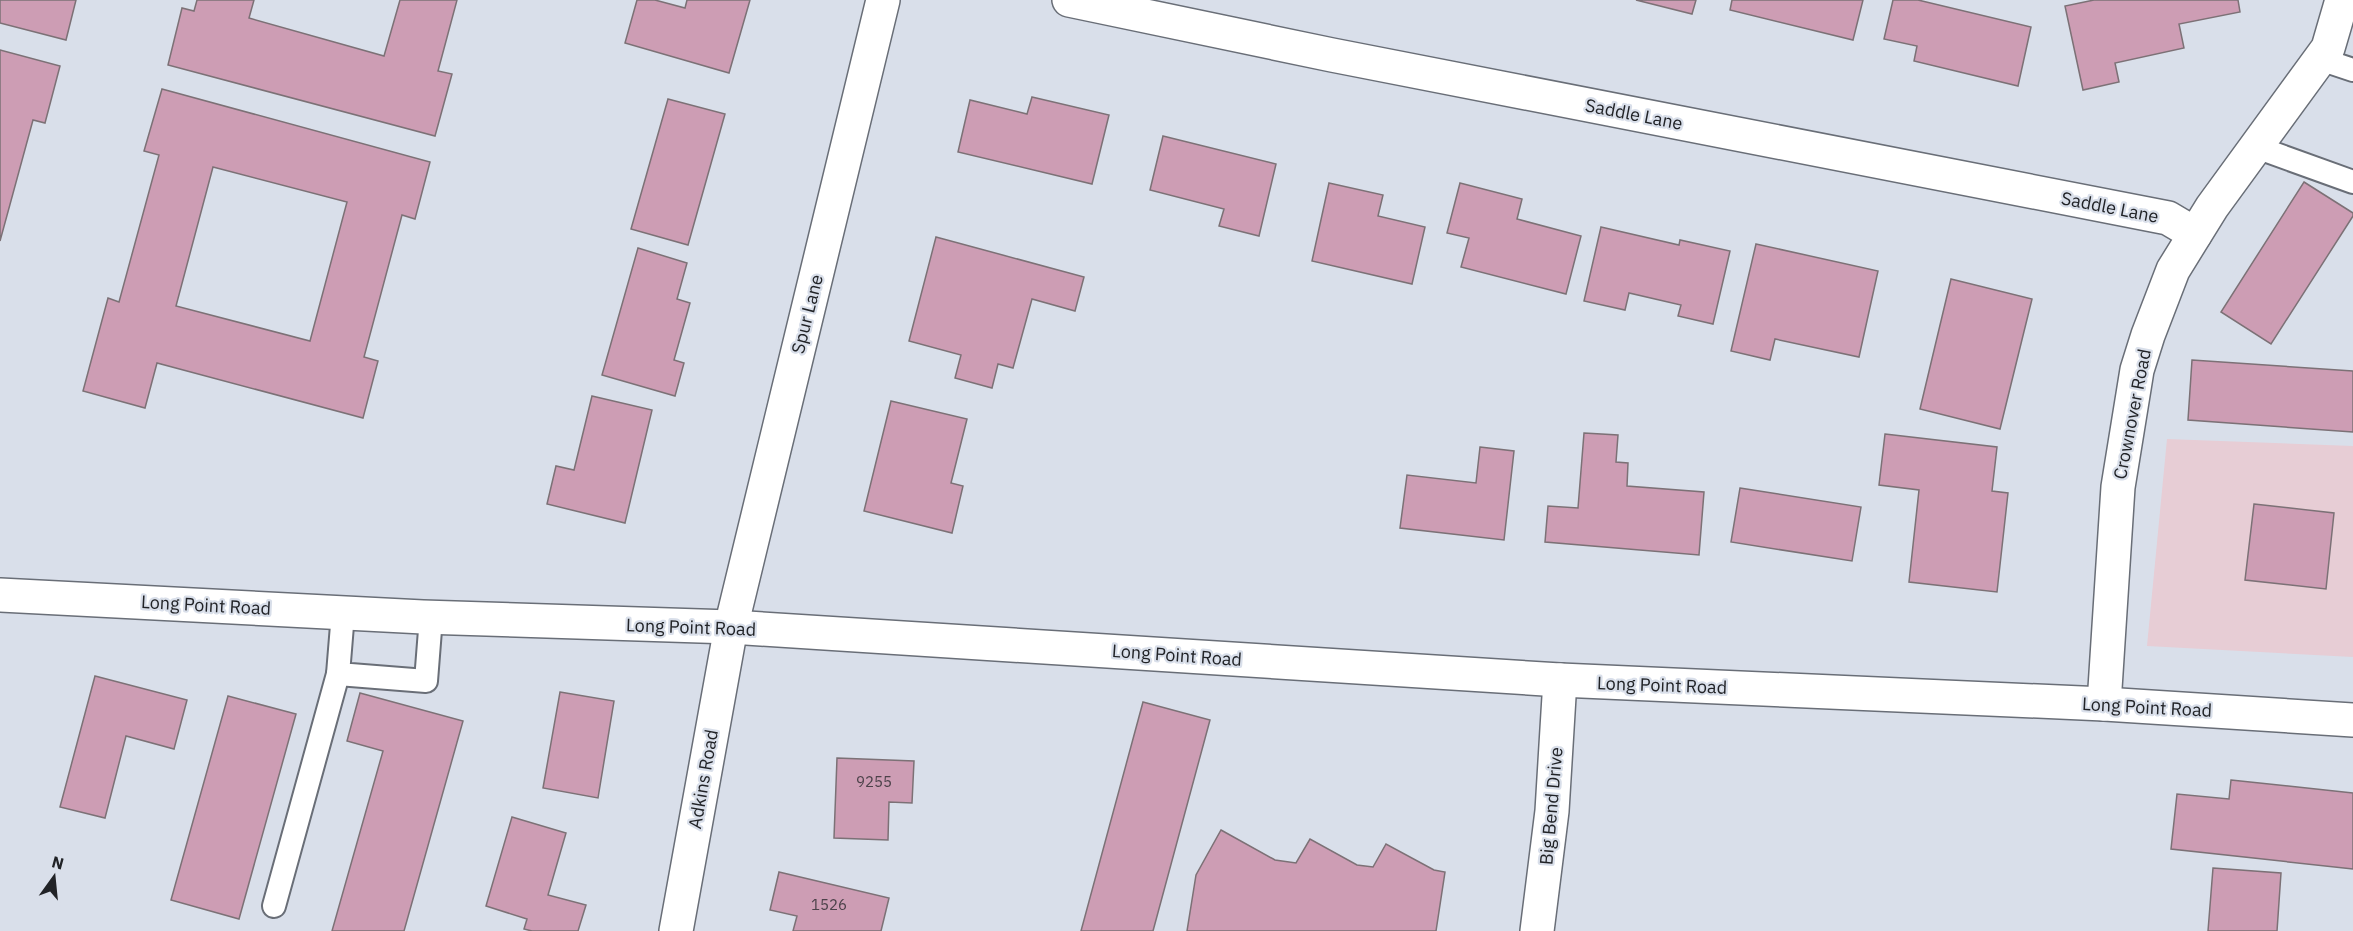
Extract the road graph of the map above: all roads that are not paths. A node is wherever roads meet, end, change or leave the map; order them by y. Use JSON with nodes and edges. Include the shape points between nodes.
{"nodes":[{"id":1,"x":883,"y":0,"type":"edge"},
{"id":2,"x":1070,"y":0,"type":"edge"},
{"id":3,"x":2343,"y":0,"type":"edge"},
{"id":4,"x":2320,"y":59,"type":"junction"},
{"id":5,"x":2353,"y":70,"type":"edge"},
{"id":6,"x":2256,"y":147,"type":"junction"},
{"id":7,"x":2353,"y":182,"type":"edge"},
{"id":8,"x":2195,"y":234,"type":"junction"},
{"id":9,"x":0,"y":594,"type":"edge"},
{"id":10,"x":343,"y":613,"type":"junction"},
{"id":11,"x":431,"y":617,"type":"junction"},
{"id":12,"x":731,"y":627,"type":"junction"},
{"id":13,"x":338,"y":674,"type":"junction"},
{"id":14,"x":1560,"y":680,"type":"junction"},
{"id":15,"x":2104,"y":704,"type":"junction"},
{"id":16,"x":2353,"y":720,"type":"edge"},
{"id":17,"x":274,"y":906,"type":"dead end"},
{"id":18,"x":676,"y":931,"type":"edge"},
{"id":19,"x":1537,"y":931,"type":"edge"}],
"edges":[{"from":1,"to":12,"type":"street","name":"Spur Lane"},
{"from":2,"to":8,"type":"street","name":"Saddle Lane","via":[[2168,218]]},
{"from":3,"to":4,"type":"street","name":"Crownover Road","via":[[2328,48]]},
{"from":4,"to":5,"type":"lane"},
{"from":4,"to":6,"type":"street","name":"Crownover Road"},
{"from":6,"to":7,"type":"lane"},
{"from":6,"to":8,"type":"street","name":"Crownover Road"},
{"from":8,"to":15,"type":"street","name":"Crownover Road","via":[[2173,270],[2137,370],[2118,487]]},
{"from":9,"to":10,"type":"street","name":"Long Point Road"},
{"from":10,"to":11,"type":"street","name":"Long Point Road"},
{"from":10,"to":13,"type":"lane"},
{"from":11,"to":12,"type":"street","name":"Long Point Road"},
{"from":11,"to":13,"type":"lane","via":[[426,681]]},
{"from":12,"to":14,"type":"street","name":"Long Point Road"},
{"from":12,"to":18,"type":"street","name":"Adkins Road"},
{"from":13,"to":17,"type":"lane"},
{"from":14,"to":15,"type":"street","name":"Long Point Road"},
{"from":14,"to":19,"type":"street","name":"Big Bend Drive","via":[[1552,811]]},
{"from":15,"to":16,"type":"street","name":"Long Point Road"}]}
